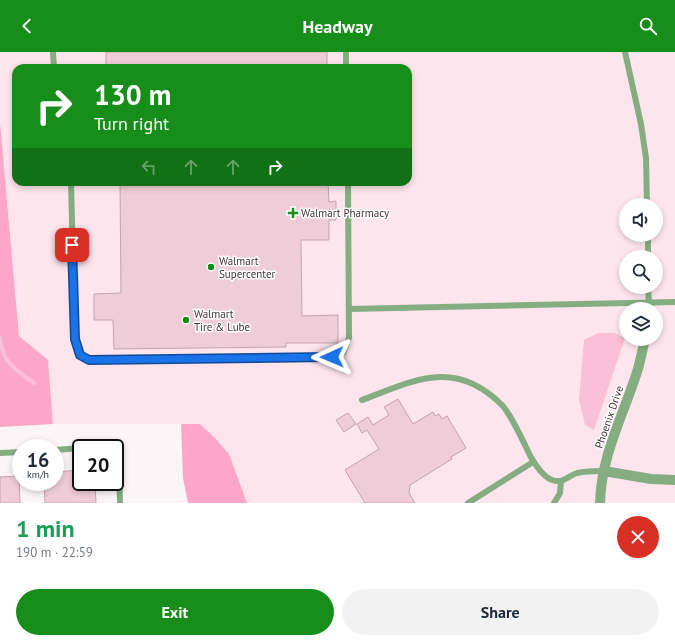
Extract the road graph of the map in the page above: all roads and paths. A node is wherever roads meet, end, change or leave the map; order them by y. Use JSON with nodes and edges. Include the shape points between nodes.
{"nodes":[{"id":1,"x":53,"y":52,"type":"edge"},
{"id":2,"x":346,"y":52,"type":"edge"},
{"id":3,"x":625,"y":52,"type":"edge"},
{"id":4,"x":54,"y":64,"type":"edge"},
{"id":5,"x":346,"y":64,"type":"edge"},
{"id":6,"x":71,"y":186,"type":"edge"},
{"id":7,"x":348,"y":186,"type":"edge"},
{"id":8,"x":647,"y":198,"type":"edge"},
{"id":9,"x":675,"y":302,"type":"edge"},
{"id":10,"x":663,"y":304,"type":"edge"},
{"id":11,"x":619,"y":306,"type":"edge"},
{"id":12,"x":350,"y":308,"type":"junction"},
{"id":13,"x":643,"y":346,"type":"edge"},
{"id":14,"x":362,"y":400,"type":"dead end"},
{"id":15,"x":12,"y":452,"type":"edge"},
{"id":16,"x":0,"y":453,"type":"edge"},
{"id":17,"x":533,"y":462,"type":"junction"},
{"id":18,"x":604,"y":471,"type":"junction"},
{"id":19,"x":675,"y":480,"type":"edge"},
{"id":20,"x":561,"y":481,"type":"junction"},
{"id":21,"x":120,"y":491,"type":"edge"},
{"id":22,"x":120,"y":503,"type":"edge"},
{"id":23,"x":468,"y":503,"type":"edge"},
{"id":24,"x":554,"y":503,"type":"edge"},
{"id":25,"x":600,"y":503,"type":"edge"}],
"edges":[{"from":1,"to":4,"type":"lane"},
{"from":2,"to":5,"type":"lane"},
{"from":3,"to":8,"type":"lane","via":[[641,124],[646,158]]},
{"from":6,"to":12,"type":"lane","via":[[75,339],[80,355],[89,360],[332,357],[343,353],[349,338]]},
{"from":7,"to":12,"type":"lane"},
{"from":9,"to":10,"type":"lane"},
{"from":11,"to":12,"type":"lane"},
{"from":13,"to":18,"type":"street","name":"Phoenix Drive","via":[[637,374],[611,441]]},
{"from":14,"to":17,"type":"lane","via":[[432,377],[466,380],[502,406]]},
{"from":15,"to":16,"type":"lane"},
{"from":17,"to":20,"type":"lane","via":[[550,480]]},
{"from":17,"to":23,"type":"lane"},
{"from":18,"to":19,"type":"street","via":[[651,479]]},
{"from":18,"to":20,"type":"lane","via":[[575,474]]},
{"from":18,"to":25,"type":"street","name":"Phoenix Drive"},
{"from":20,"to":24,"type":"lane","via":[[560,494]]},
{"from":21,"to":22,"type":"lane"}]}
